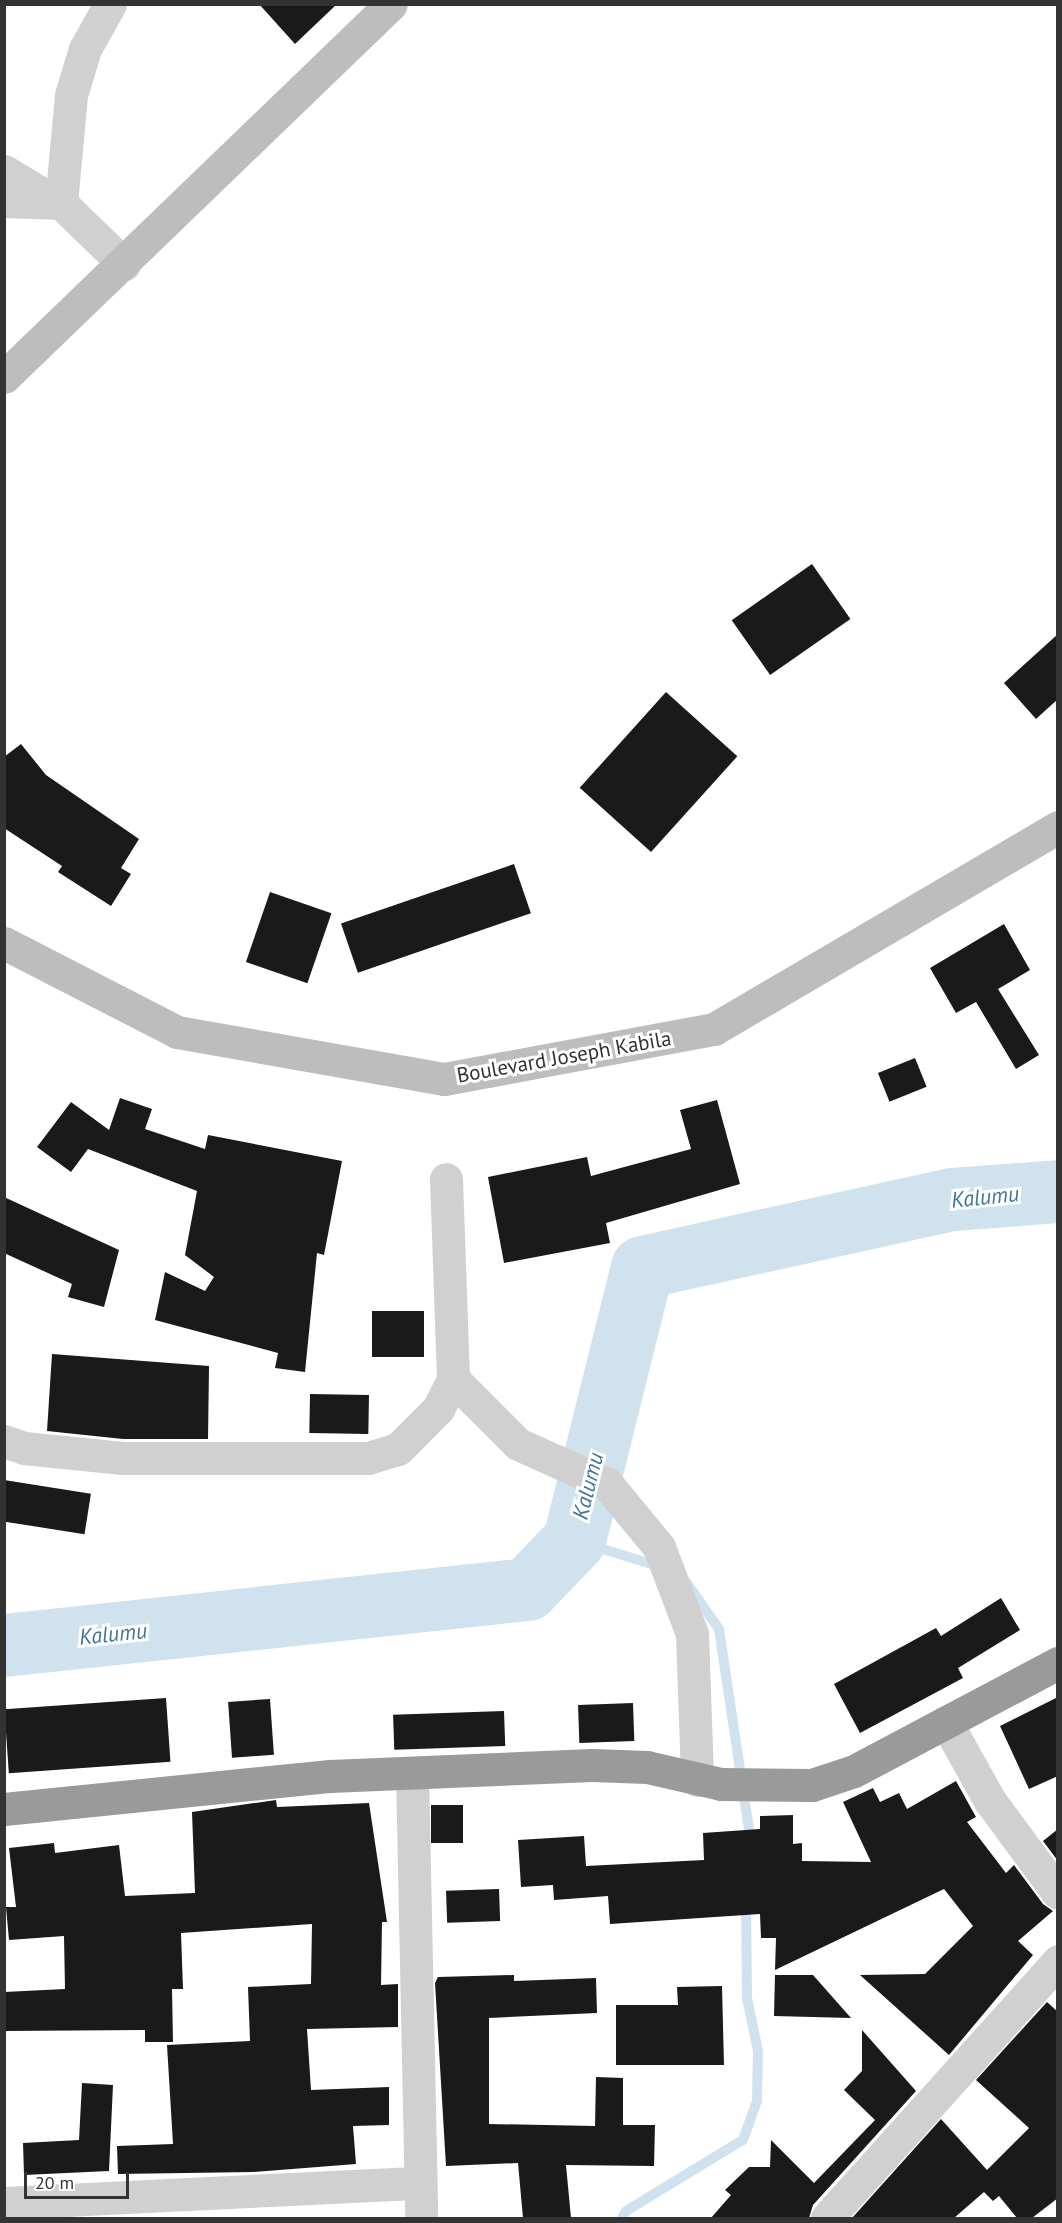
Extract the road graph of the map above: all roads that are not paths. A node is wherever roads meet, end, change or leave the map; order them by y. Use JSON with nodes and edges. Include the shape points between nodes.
{"nodes":[{"id":1,"x":110,"y":4,"type":"edge"},
{"id":2,"x":391,"y":4,"type":"edge"},
{"id":3,"x":4,"y":171,"type":"edge"},
{"id":4,"x":4,"y":201,"type":"edge"},
{"id":5,"x":56,"y":202,"type":"junction"},
{"id":6,"x":124,"y":264,"type":"junction"},
{"id":7,"x":4,"y":377,"type":"edge"},
{"id":8,"x":1058,"y":827,"type":"edge"},
{"id":9,"x":4,"y":943,"type":"edge"},
{"id":10,"x":446,"y":1179,"type":"dead end"},
{"id":11,"x":453,"y":1379,"type":"junction"},
{"id":12,"x":4,"y":1441,"type":"edge"},
{"id":13,"x":1058,"y":1663,"type":"edge"},
{"id":14,"x":946,"y":1722,"type":"junction"},
{"id":15,"x":412,"y":1773,"type":"junction"},
{"id":16,"x":709,"y":1782,"type":"junction"},
{"id":17,"x":4,"y":1809,"type":"edge"},
{"id":18,"x":1058,"y":1893,"type":"edge"},
{"id":19,"x":1058,"y":1961,"type":"edge"},
{"id":20,"x":420,"y":2184,"type":"junction"},
{"id":21,"x":4,"y":2203,"type":"edge"},
{"id":22,"x":422,"y":2218,"type":"edge"},
{"id":23,"x":827,"y":2218,"type":"edge"}],
"edges":[{"from":1,"to":5,"type":"street","via":[[85,49],[71,95]]},
{"from":2,"to":6,"type":"main road"},
{"from":3,"to":5,"type":"street"},
{"from":4,"to":5,"type":"street"},
{"from":5,"to":6,"type":"street"},
{"from":6,"to":7,"type":"main road"},
{"from":8,"to":9,"type":"main road","name":"Boulevard Joseph Kabila","via":[[714,1029],[444,1079],[177,1032]]},
{"from":10,"to":11,"type":"street"},
{"from":11,"to":12,"type":"street","via":[[438,1409],[419,1430],[398,1449],[368,1458],[122,1458],[24,1448]]},
{"from":11,"to":16,"type":"street","via":[[500,1430],[538,1457],[607,1484],[659,1547],[692,1634]]},
{"from":13,"to":14,"type":"highway"},
{"from":14,"to":16,"type":"highway","via":[[854,1771],[812,1785],[772,1788]]},
{"from":14,"to":18,"type":"street","via":[[990,1801]]},
{"from":15,"to":16,"type":"highway","via":[[592,1765],[647,1767]]},
{"from":15,"to":17,"type":"highway","via":[[282,1780]]},
{"from":15,"to":20,"type":"street"},
{"from":19,"to":23,"type":"street"},
{"from":20,"to":21,"type":"street"},
{"from":20,"to":22,"type":"street"}]}
